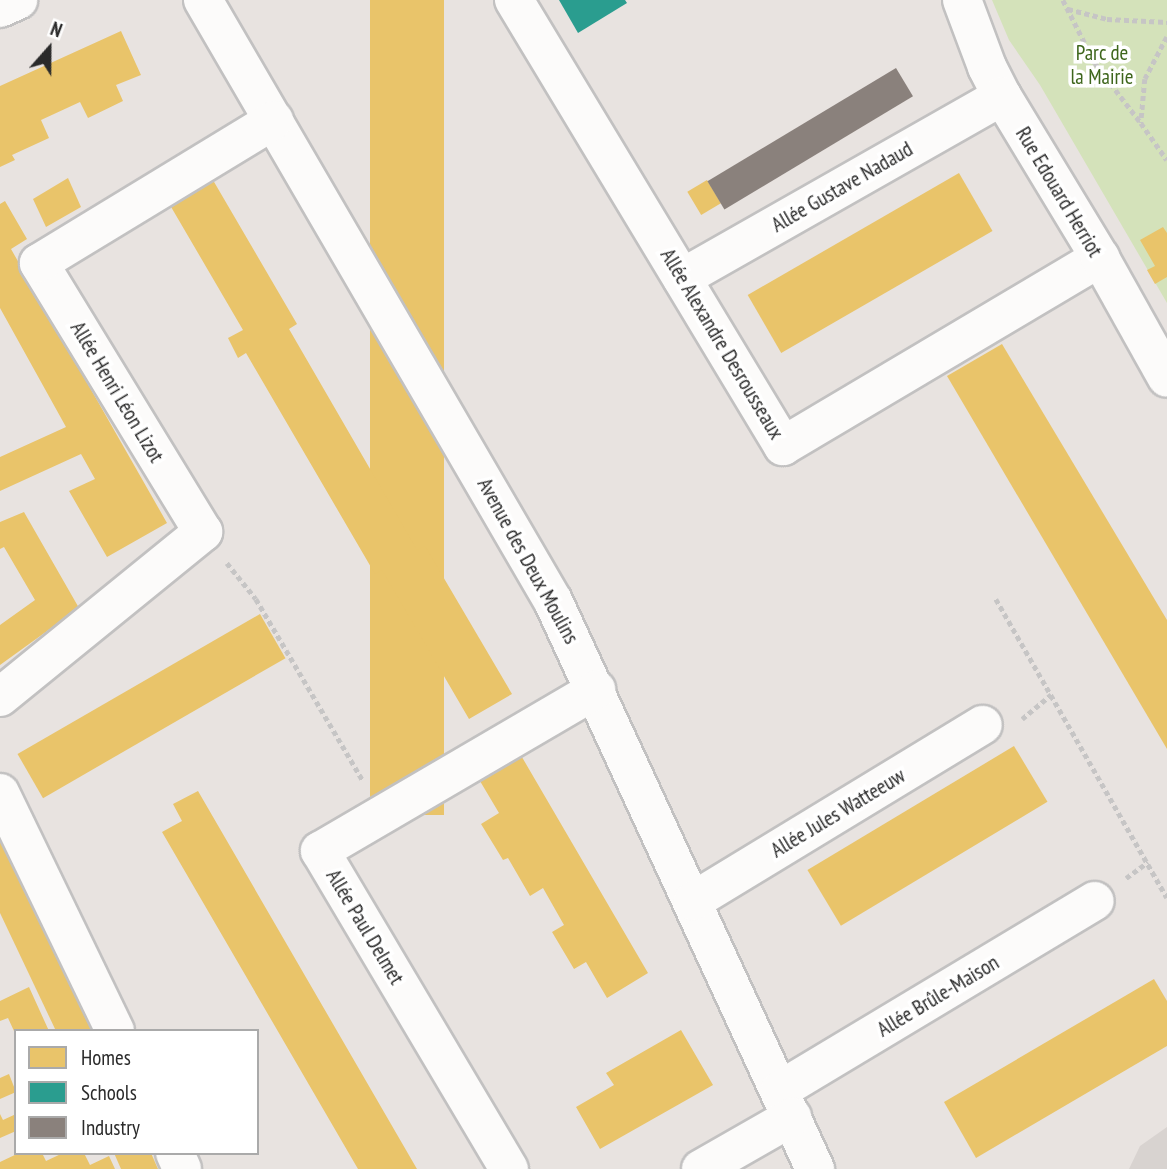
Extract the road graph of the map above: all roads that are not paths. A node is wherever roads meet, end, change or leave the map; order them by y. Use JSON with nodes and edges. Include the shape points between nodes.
{"nodes":[{"id":1,"x":18,"y":0,"type":"edge"},
{"id":2,"x":202,"y":0,"type":"edge"},
{"id":3,"x":513,"y":0,"type":"edge"},
{"id":4,"x":962,"y":0,"type":"edge"},
{"id":5,"x":0,"y":8,"type":"edge"},
{"id":6,"x":1002,"y":96,"type":"junction"},
{"id":7,"x":274,"y":120,"type":"junction"},
{"id":8,"x":1100,"y":258,"type":"junction"},
{"id":9,"x":682,"y":278,"type":"junction"},
{"id":10,"x":1167,"y":378,"type":"edge"},
{"id":11,"x":596,"y":690,"type":"junction"},
{"id":12,"x":0,"y":698,"type":"edge"},
{"id":13,"x":983,"y":725,"type":"dead end"},
{"id":14,"x":0,"y":793,"type":"edge"},
{"id":15,"x":693,"y":901,"type":"junction"},
{"id":16,"x":1095,"y":901,"type":"dead end"},
{"id":17,"x":114,"y":1029,"type":"edge"},
{"id":18,"x":799,"y":1138,"type":"edge"},
{"id":19,"x":509,"y":1169,"type":"edge"},
{"id":20,"x":701,"y":1169,"type":"edge"}],
"edges":[{"from":1,"to":5,"type":"street"},
{"from":2,"to":7,"type":"street","name":"Avenue des Deux Moulins"},
{"from":3,"to":9,"type":"street","name":"Allée Alexandre Desrousseaux"},
{"from":4,"to":6,"type":"street","name":"Rue Edouard Herriot"},
{"from":6,"to":8,"type":"street","name":"Rue Edouard Herriot"},
{"from":6,"to":9,"type":"street","name":"Allée Gustave Nadaud"},
{"from":7,"to":11,"type":"street","name":"Avenue des Deux Moulins","via":[[536,570]]},
{"from":7,"to":12,"type":"street","name":"Allée Henri Léon Lizot","via":[[39,263],[203,532]]},
{"from":8,"to":9,"type":"street","name":"Allée Alexandre Desrousseaux","via":[[783,446]]},
{"from":8,"to":10,"type":"street","name":"Rue Edouard Herriot"},
{"from":11,"to":15,"type":"street","name":"Avenue des Deux Moulins"},
{"from":11,"to":19,"type":"street","name":"Allée Paul Delmet","via":[[320,851]]},
{"from":13,"to":15,"type":"street","name":"Allée Jules Watteeuw"},
{"from":14,"to":17,"type":"street"},
{"from":15,"to":18,"type":"street","name":"Avenue des Deux Moulins"},
{"from":16,"to":18,"type":"street","name":"Allée Brûle-Maison"},
{"from":18,"to":20,"type":"street","name":"Allée Brûle-Maison"}]}
